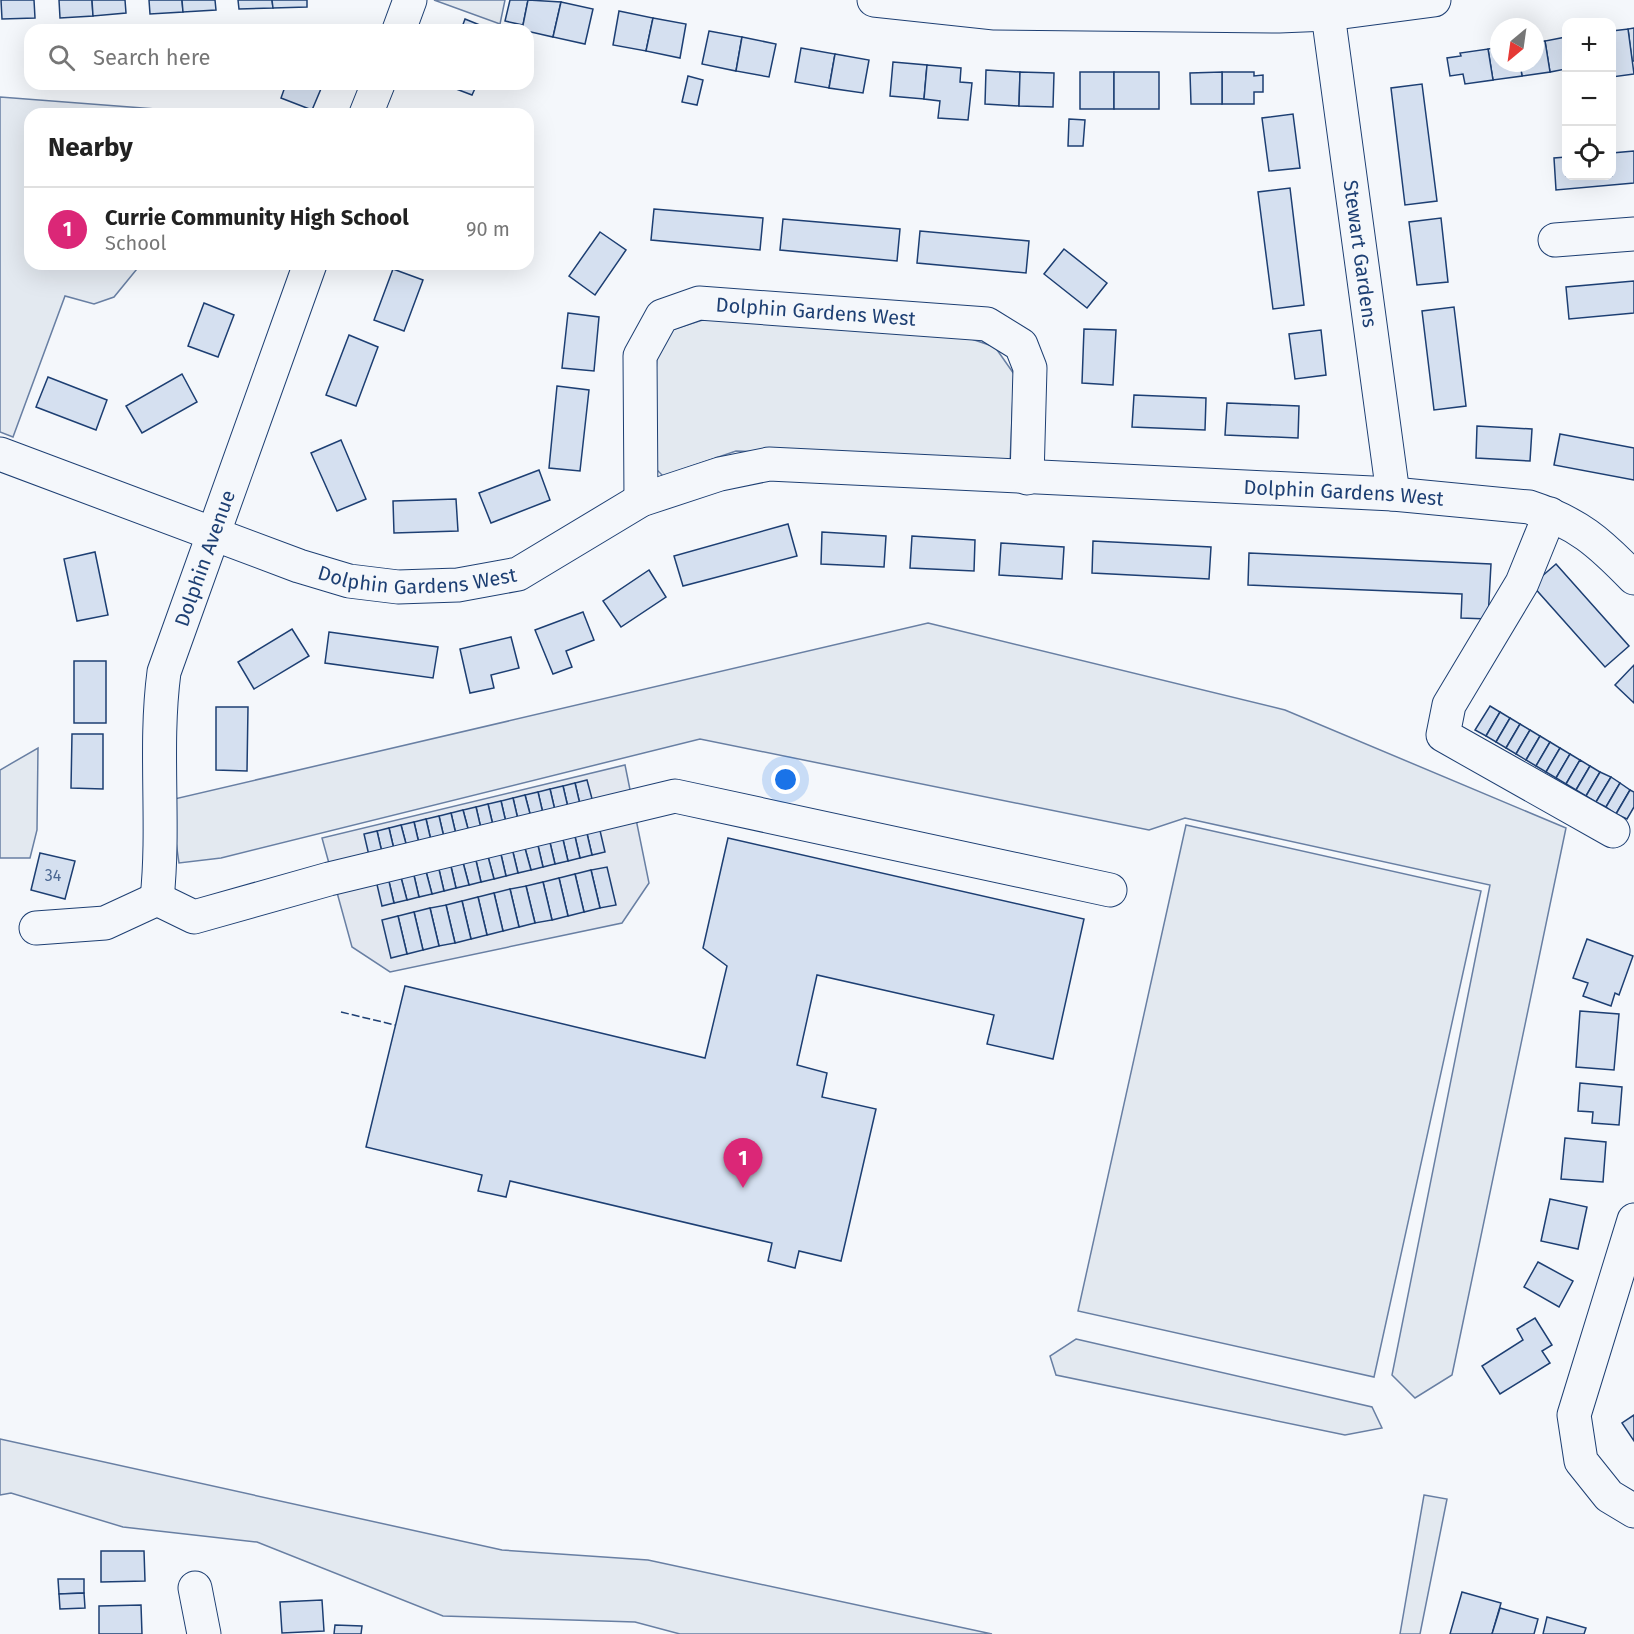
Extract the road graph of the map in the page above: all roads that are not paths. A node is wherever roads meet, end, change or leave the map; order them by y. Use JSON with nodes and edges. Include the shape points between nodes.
{"nodes":[{"id":1,"x":410,"y":0,"type":"edge"},
{"id":2,"x":874,"y":0,"type":"edge"},
{"id":3,"x":1434,"y":0,"type":"edge"},
{"id":4,"x":1328,"y":14,"type":"junction"},
{"id":5,"x":401,"y":24,"type":"edge"},
{"id":6,"x":376,"y":90,"type":"edge"},
{"id":7,"x":368,"y":108,"type":"edge"},
{"id":8,"x":1634,"y":234,"type":"edge"},
{"id":9,"x":1555,"y":240,"type":"dead end"},
{"id":10,"x":308,"y":270,"type":"edge"},
{"id":11,"x":0,"y":454,"type":"edge"},
{"id":12,"x":1027,"y":478,"type":"junction"},
{"id":13,"x":1393,"y":494,"type":"junction"},
{"id":14,"x":641,"y":500,"type":"junction"},
{"id":15,"x":1550,"y":514,"type":"junction"},
{"id":16,"x":215,"y":534,"type":"junction"},
{"id":17,"x":1634,"y":578,"type":"edge"},
{"id":18,"x":1613,"y":831,"type":"dead end"},
{"id":19,"x":1110,"y":890,"type":"dead end"},
{"id":20,"x":157,"y":899,"type":"junction"},
{"id":21,"x":36,"y":928,"type":"dead end"},
{"id":22,"x":1633,"y":1224,"type":"edge"},
{"id":23,"x":1634,"y":1510,"type":"edge"},
{"id":24,"x":195,"y":1587,"type":"dead end"},
{"id":25,"x":204,"y":1634,"type":"edge"}],
"edges":[{"from":1,"to":5,"type":"street"},
{"from":2,"to":4,"type":"street","via":[[995,13]]},
{"from":3,"to":4,"type":"street"},
{"from":4,"to":13,"type":"street","name":"Stewart Gardens"},
{"from":6,"to":7,"type":"street"},
{"from":8,"to":9,"type":"street"},
{"from":10,"to":16,"type":"street","name":"Dolphin Avenue"},
{"from":11,"to":16,"type":"street","name":"Dolphin Gardens West"},
{"from":12,"to":13,"type":"street","name":"Dolphin Gardens West"},
{"from":12,"to":14,"type":"street","name":"Dolphin Gardens West","via":[[769,464],[720,474]]},
{"from":12,"to":14,"type":"street","name":"Dolphin Gardens West","via":[[1030,368],[1021,345],[987,324],[699,303],[662,316],[640,357]]},
{"from":13,"to":15,"type":"street","name":"Dolphin Gardens West","via":[[1529,507]]},
{"from":14,"to":16,"type":"street","name":"Dolphin Gardens West","via":[[518,574],[458,585],[398,587],[349,580]]},
{"from":15,"to":17,"type":"street","name":"Dolphin Gardens West","via":[[1595,538]]},
{"from":15,"to":18,"type":"street","via":[[1522,583],[1449,705],[1443,735]]},
{"from":16,"to":20,"type":"street","name":"Dolphin Avenue","via":[[164,672],[158,728],[161,863]]},
{"from":19,"to":20,"type":"street","via":[[675,796],[330,879],[194,917]]},
{"from":20,"to":21,"type":"street","via":[[105,923]]},
{"from":22,"to":23,"type":"street","via":[[1574,1415],[1581,1461],[1608,1496]]},
{"from":24,"to":25,"type":"street"}]}
